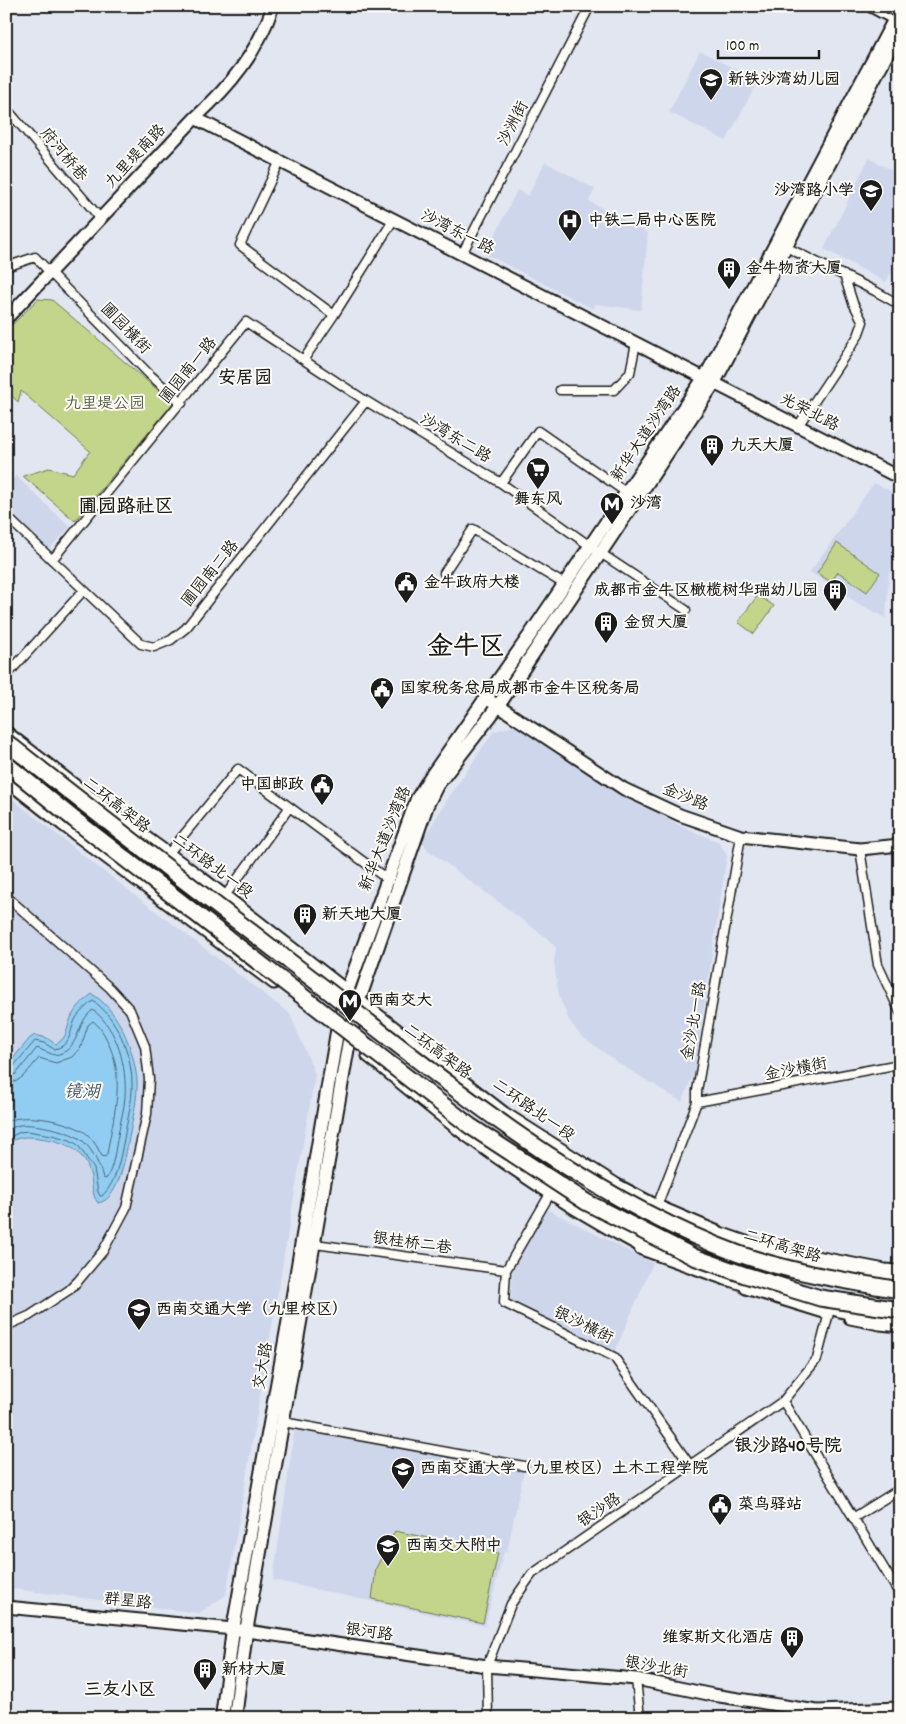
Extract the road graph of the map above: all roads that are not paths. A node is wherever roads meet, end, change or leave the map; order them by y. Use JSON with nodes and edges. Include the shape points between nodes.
{"nodes":[{"id":1,"x":273,"y":6,"type":"edge"},
{"id":2,"x":590,"y":6,"type":"edge"},
{"id":3,"x":872,"y":6,"type":"edge"},
{"id":4,"x":889,"y":6,"type":"edge"},
{"id":5,"x":899,"y":18,"type":"edge"},
{"id":6,"x":6,"y":108,"type":"edge"},
{"id":7,"x":195,"y":118,"type":"junction"},
{"id":8,"x":280,"y":161,"type":"junction"},
{"id":9,"x":100,"y":218,"type":"junction"},
{"id":10,"x":394,"y":219,"type":"junction"},
{"id":11,"x":786,"y":247,"type":"junction"},
{"id":12,"x":462,"y":254,"type":"junction"},
{"id":13,"x":6,"y":267,"type":"edge"},
{"id":14,"x":51,"y":272,"type":"junction"},
{"id":15,"x":844,"y":276,"type":"junction"},
{"id":16,"x":900,"y":305,"type":"edge"},
{"id":17,"x":334,"y":315,"type":"junction"},
{"id":18,"x":6,"y":319,"type":"edge"},
{"id":19,"x":636,"y":343,"type":"junction"},
{"id":20,"x":304,"y":358,"type":"junction"},
{"id":21,"x":709,"y":380,"type":"junction"},
{"id":22,"x":560,"y":390,"type":"dead end"},
{"id":23,"x":366,"y":401,"type":"junction"},
{"id":24,"x":182,"y":402,"type":"junction"},
{"id":25,"x":798,"y":426,"type":"junction"},
{"id":26,"x":900,"y":478,"type":"edge"},
{"id":27,"x":501,"y":483,"type":"junction"},
{"id":28,"x":627,"y":492,"type":"junction"},
{"id":29,"x":6,"y":516,"type":"edge"},
{"id":30,"x":590,"y":546,"type":"junction"},
{"id":31,"x":602,"y":553,"type":"junction"},
{"id":32,"x":52,"y":560,"type":"junction"},
{"id":33,"x":444,"y":574,"type":"dead end"},
{"id":34,"x":564,"y":584,"type":"junction"},
{"id":35,"x":84,"y":590,"type":"junction"},
{"id":36,"x":686,"y":610,"type":"dead end"},
{"id":37,"x":6,"y":676,"type":"edge"},
{"id":38,"x":486,"y":698,"type":"junction"},
{"id":39,"x":498,"y":706,"type":"junction"},
{"id":40,"x":6,"y":732,"type":"edge"},
{"id":41,"x":6,"y":742,"type":"edge"},
{"id":42,"x":6,"y":764,"type":"edge"},
{"id":43,"x":6,"y":780,"type":"edge"},
{"id":44,"x":290,"y":808,"type":"junction"},
{"id":45,"x":741,"y":836,"type":"junction"},
{"id":46,"x":900,"y":845,"type":"edge"},
{"id":47,"x":860,"y":849,"type":"junction"},
{"id":48,"x":168,"y":854,"type":"junction"},
{"id":49,"x":387,"y":879,"type":"junction"},
{"id":50,"x":6,"y":896,"type":"edge"},
{"id":51,"x":225,"y":896,"type":"junction"},
{"id":52,"x":347,"y":990,"type":"junction"},
{"id":53,"x":359,"y":1000,"type":"junction"},
{"id":54,"x":900,"y":1012,"type":"edge"},
{"id":55,"x":337,"y":1032,"type":"junction"},
{"id":56,"x":349,"y":1041,"type":"junction"},
{"id":57,"x":900,"y":1064,"type":"edge"},
{"id":58,"x":697,"y":1102,"type":"junction"},
{"id":59,"x":550,"y":1194,"type":"junction"},
{"id":60,"x":657,"y":1206,"type":"junction"},
{"id":61,"x":315,"y":1244,"type":"junction"},
{"id":62,"x":642,"y":1247,"type":"junction"},
{"id":63,"x":794,"y":1259,"type":"junction"},
{"id":64,"x":506,"y":1270,"type":"junction"},
{"id":65,"x":900,"y":1271,"type":"edge"},
{"id":66,"x":900,"y":1279,"type":"edge"},
{"id":67,"x":900,"y":1290,"type":"edge"},
{"id":68,"x":900,"y":1310,"type":"edge"},
{"id":69,"x":829,"y":1313,"type":"junction"},
{"id":70,"x":900,"y":1317,"type":"edge"},
{"id":71,"x":6,"y":1326,"type":"edge"},
{"id":72,"x":900,"y":1326,"type":"edge"},
{"id":73,"x":783,"y":1401,"type":"junction"},
{"id":74,"x":283,"y":1422,"type":"junction"},
{"id":75,"x":690,"y":1465,"type":"junction"},
{"id":76,"x":524,"y":1466,"type":"dead end"},
{"id":77,"x":900,"y":1489,"type":"edge"},
{"id":78,"x":854,"y":1518,"type":"junction"},
{"id":79,"x":900,"y":1596,"type":"edge"},
{"id":80,"x":6,"y":1606,"type":"edge"},
{"id":81,"x":233,"y":1629,"type":"junction"},
{"id":82,"x":246,"y":1632,"type":"junction"},
{"id":83,"x":488,"y":1666,"type":"junction"},
{"id":84,"x":636,"y":1679,"type":"junction"},
{"id":85,"x":900,"y":1708,"type":"edge"},
{"id":86,"x":832,"y":1714,"type":"edge"},
{"id":87,"x":818,"y":1715,"type":"edge"},
{"id":88,"x":222,"y":1718,"type":"edge"},
{"id":89,"x":235,"y":1718,"type":"edge"},
{"id":90,"x":488,"y":1718,"type":"edge"},
{"id":91,"x":640,"y":1718,"type":"edge"}],
"edges":[{"from":1,"to":7,"type":"street","name":"九里堤南路","via":[[265,30],[252,52],[221,93]]},
{"from":2,"to":12,"type":"street","name":"沙洲街"},
{"from":3,"to":5,"type":"main road"},
{"from":4,"to":5,"type":"main road","bridge":true},
{"from":5,"to":11,"type":"main road","name":"新华大道沙湾路"},
{"from":5,"to":21,"type":"main road","name":"新华大道沙湾路"},
{"from":6,"to":9,"type":"street","name":"府河桥巷"},
{"from":7,"to":8,"type":"street","name":"沙湾东一路"},
{"from":7,"to":9,"type":"street","name":"九里堤南路"},
{"from":8,"to":10,"type":"street","name":"沙湾东一路"},
{"from":8,"to":17,"type":"street","via":[[240,245]]},
{"from":9,"to":14,"type":"street","name":"九里堤南路"},
{"from":10,"to":12,"type":"street","name":"沙湾东一路"},
{"from":10,"to":17,"type":"street"},
{"from":11,"to":15,"type":"street"},
{"from":11,"to":21,"type":"main road","name":"新华大道沙湾路"},
{"from":12,"to":19,"type":"street","name":"沙湾东一路"},
{"from":13,"to":14,"type":"street","name":"圃园横街","via":[[35,257]]},
{"from":14,"to":18,"type":"street","name":"九里堤南路"},
{"from":14,"to":24,"type":"street","name":"圃园横街","via":[[149,374]]},
{"from":15,"to":16,"type":"street"},
{"from":15,"to":25,"type":"street","via":[[863,322],[858,336]]},
{"from":17,"to":20,"type":"street"},
{"from":19,"to":21,"type":"street","name":"沙湾东一路"},
{"from":19,"to":22,"type":"street","via":[[630,373],[614,390]]},
{"from":20,"to":23,"type":"street","name":"沙湾东二路"},
{"from":20,"to":24,"type":"street","name":"圃园南一路","via":[[246,322]]},
{"from":21,"to":25,"type":"street","name":"光荣北路"},
{"from":21,"to":28,"type":"main road","name":"新华大道沙湾路"},
{"from":21,"to":31,"type":"main road","name":"新华大道沙湾路"},
{"from":23,"to":27,"type":"street","name":"沙湾东二路"},
{"from":23,"to":35,"type":"street","name":"圃园南二路","via":[[186,628],[171,640],[154,647],[141,644]]},
{"from":24,"to":32,"type":"street","name":"圃园南一路"},
{"from":25,"to":26,"type":"street","name":"光荣北路"},
{"from":27,"to":28,"type":"street","via":[[538,431]]},
{"from":27,"to":30,"type":"street","name":"沙湾东二路"},
{"from":28,"to":30,"type":"main road","name":"新华大道沙湾路"},
{"from":29,"to":32,"type":"street","name":"圃园南二路"},
{"from":30,"to":31,"type":"street","name":"沙湾东二路"},
{"from":30,"to":34,"type":"main road","name":"新华大道沙湾路"},
{"from":31,"to":36,"type":"street","name":"沙湾东二路"},
{"from":31,"to":39,"type":"main road","name":"新华大道沙湾路"},
{"from":32,"to":35,"type":"street","name":"圃园南二路"},
{"from":33,"to":34,"type":"street","via":[[473,529]]},
{"from":34,"to":38,"type":"main road","name":"新华大道沙湾路"},
{"from":35,"to":37,"type":"street"},
{"from":38,"to":39,"type":"street","name":"金沙路"},
{"from":38,"to":49,"type":"main road","name":"新华大道沙湾路","via":[[417,799]]},
{"from":39,"to":45,"type":"street","name":"金沙路","via":[[624,789],[680,815]]},
{"from":39,"to":53,"type":"main road","name":"新华大道沙湾路","via":[[438,785],[427,805]]},
{"from":40,"to":48,"type":"street","name":"二环路北一段"},
{"from":41,"to":67,"type":"highway","name":"二环高架路","bridge":true,"via":[[496,1119],[596,1186],[666,1223],[739,1254],[824,1278]]},
{"from":42,"to":68,"type":"highway","bridge":true,"via":[[470,1126],[586,1202],[694,1257],[745,1275],[820,1298]]},
{"from":43,"to":55,"type":"street"},
{"from":44,"to":48,"type":"street","via":[[238,769]]},
{"from":44,"to":49,"type":"street"},
{"from":44,"to":51,"type":"street"},
{"from":45,"to":47,"type":"street","name":"金沙路"},
{"from":45,"to":58,"type":"street","name":"金沙北一路"},
{"from":46,"to":47,"type":"street","name":"金沙路"},
{"from":47,"to":54,"type":"street","via":[[878,965]]},
{"from":48,"to":51,"type":"street","name":"二环路北一段"},
{"from":49,"to":52,"type":"main road","name":"新华大道沙湾路"},
{"from":50,"to":71,"type":"street","via":[[110,988],[130,1010],[145,1046],[149,1079],[147,1114],[126,1208],[103,1251],[69,1290],[29,1316]]},
{"from":51,"to":52,"type":"street","name":"二环路北一段"},
{"from":52,"to":53,"type":"street","name":"二环路北一段"},
{"from":52,"to":55,"type":"main road","name":"交大路"},
{"from":53,"to":56,"type":"main road","name":"交大路"},
{"from":53,"to":60,"type":"street","name":"二环路北一段","via":[[504,1113],[617,1185]]},
{"from":55,"to":56,"type":"street"},
{"from":55,"to":81,"type":"main road","name":"交大路"},
{"from":56,"to":59,"type":"street","via":[[462,1131]]},
{"from":56,"to":61,"type":"main road","name":"交大路"},
{"from":57,"to":58,"type":"street","name":"金沙横街"},
{"from":58,"to":60,"type":"street","name":"金沙北一路"},
{"from":59,"to":62,"type":"street"},
{"from":59,"to":64,"type":"street"},
{"from":60,"to":63,"type":"street","name":"二环路北一段"},
{"from":61,"to":64,"type":"street","name":"银桂桥二巷"},
{"from":61,"to":74,"type":"main road","name":"交大路"},
{"from":62,"to":69,"type":"street","via":[[721,1281]]},
{"from":62,"to":70,"type":"highway","via":[[726,1277],[852,1312]]},
{"from":63,"to":65,"type":"street","name":"二环路北一段","via":[[811,1256]]},
{"from":63,"to":66,"type":"highway","via":[[841,1271]]},
{"from":64,"to":75,"type":"street","name":"银沙横街","via":[[504,1303],[614,1357]]},
{"from":69,"to":72,"type":"street"},
{"from":69,"to":73,"type":"street","name":"银沙路","via":[[817,1359]]},
{"from":73,"to":75,"type":"street","name":"银沙路"},
{"from":73,"to":78,"type":"street"},
{"from":74,"to":76,"type":"street"},
{"from":74,"to":82,"type":"main road","name":"交大路"},
{"from":75,"to":83,"type":"street","name":"银沙路","via":[[532,1574],[511,1604]]},
{"from":77,"to":78,"type":"street"},
{"from":78,"to":79,"type":"street"},
{"from":80,"to":81,"type":"street","name":"群星路"},
{"from":81,"to":82,"type":"street","name":"群星路"},
{"from":81,"to":88,"type":"main road","name":"交大路"},
{"from":82,"to":83,"type":"street","name":"银河路"},
{"from":82,"to":89,"type":"main road","name":"交大路"},
{"from":83,"to":84,"type":"street","name":"银沙北街"},
{"from":83,"to":90,"type":"street"},
{"from":84,"to":87,"type":"street","name":"银沙北街"},
{"from":84,"to":91,"type":"street"},
{"from":85,"to":86,"type":"street","name":"银沙北街"},
{"from":86,"to":87,"type":"street","name":"银沙北街"}]}
